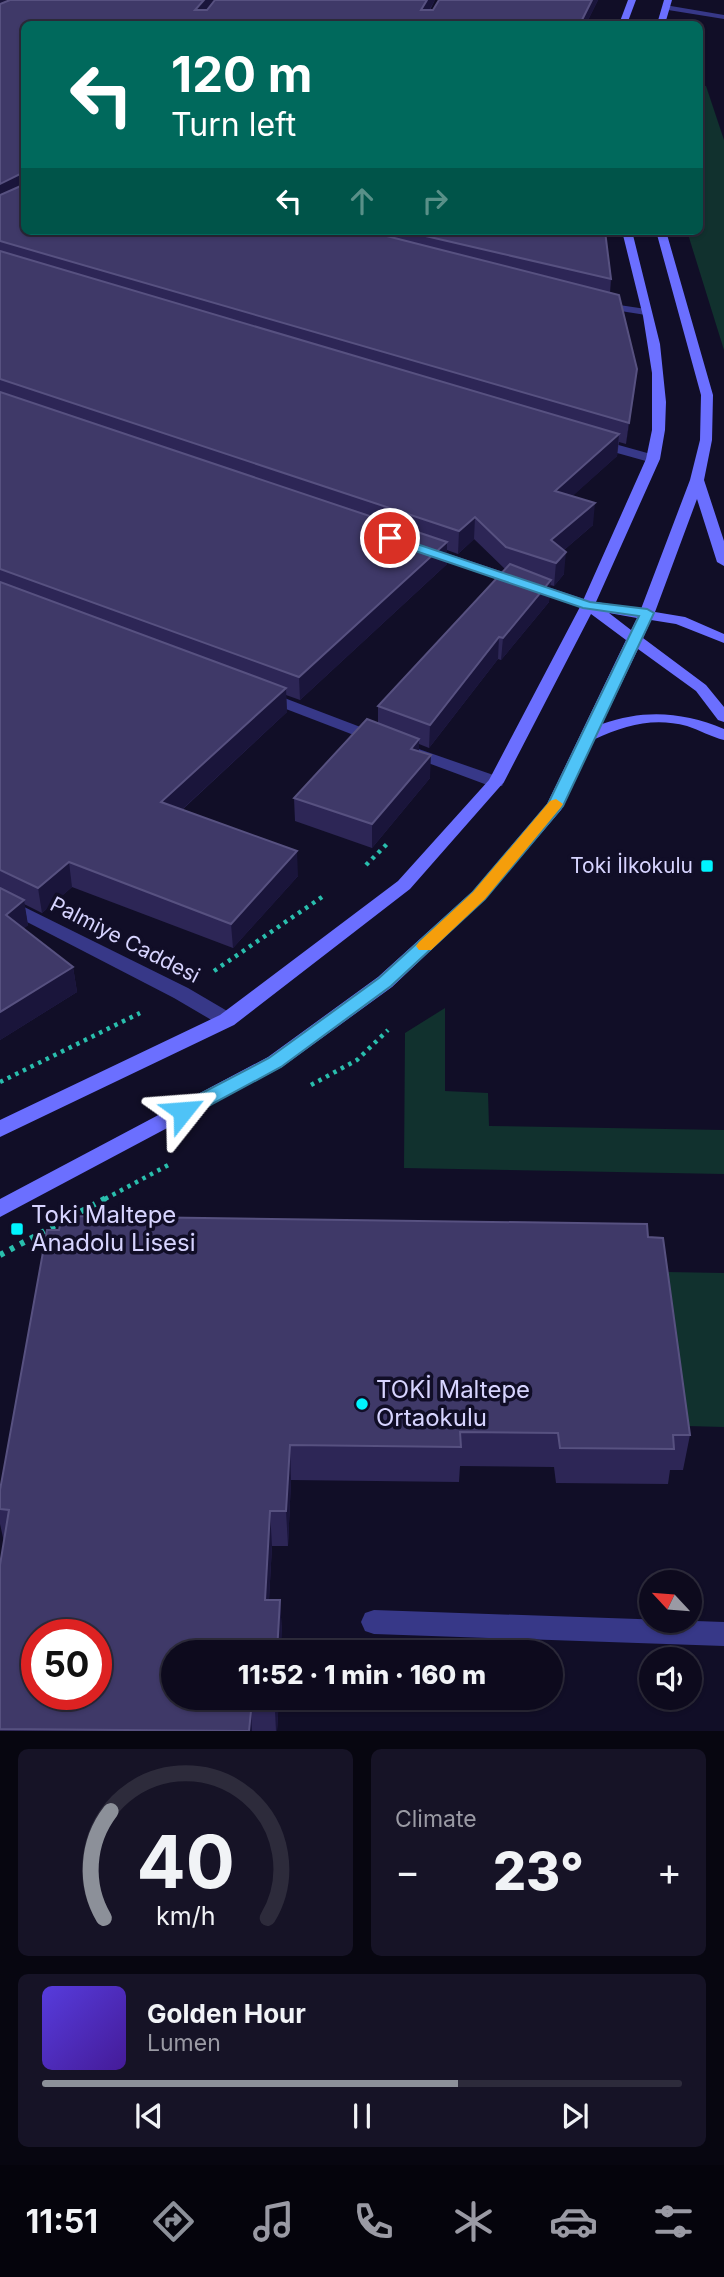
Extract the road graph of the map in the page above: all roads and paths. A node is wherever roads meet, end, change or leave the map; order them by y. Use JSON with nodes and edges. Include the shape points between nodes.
{"nodes":[{"id":1,"x":632,"y":0,"type":"edge"},
{"id":2,"x":667,"y":3,"type":"edge"},
{"id":3,"x":724,"y":17,"type":"edge"},
{"id":4,"x":623,"y":21,"type":"edge"},
{"id":5,"x":662,"y":21,"type":"edge"},
{"id":6,"x":629,"y":235,"type":"edge"},
{"id":7,"x":662,"y":235,"type":"edge"},
{"id":8,"x":584,"y":301,"type":"edge"},
{"id":9,"x":646,"y":312,"type":"junction"},
{"id":10,"x":586,"y":439,"type":"edge"},
{"id":11,"x":653,"y":459,"type":"junction"},
{"id":12,"x":697,"y":480,"type":"junction"},
{"id":13,"x":412,"y":546,"type":"edge"},
{"id":14,"x":724,"y":562,"type":"edge"},
{"id":15,"x":588,"y":606,"type":"junction"},
{"id":16,"x":647,"y":613,"type":"junction"},
{"id":17,"x":724,"y":639,"type":"edge"},
{"id":18,"x":635,"y":641,"type":"junction"},
{"id":19,"x":256,"y":693,"type":"edge"},
{"id":20,"x":724,"y":718,"type":"edge"},
{"id":21,"x":724,"y":735,"type":"edge"},
{"id":22,"x":589,"y":736,"type":"junction"},
{"id":23,"x":496,"y":782,"type":"junction"},
{"id":24,"x":0,"y":901,"type":"edge"},
{"id":25,"x":227,"y":1020,"type":"junction"},
{"id":26,"x":0,"y":1129,"type":"edge"},
{"id":27,"x":0,"y":1209,"type":"edge"},
{"id":28,"x":374,"y":1622,"type":"dead end"},
{"id":29,"x":724,"y":1634,"type":"edge"}],
"edges":[{"from":1,"to":4,"type":"main road"},
{"from":2,"to":3,"type":"street"},
{"from":2,"to":5,"type":"main road"},
{"from":6,"to":9,"type":"main road"},
{"from":7,"to":12,"type":"main road","via":[[707,395],[706,440]]},
{"from":8,"to":9,"type":"street"},
{"from":9,"to":11,"type":"main road","via":[[661,379],[662,410]]},
{"from":10,"to":11,"type":"street"},
{"from":11,"to":15,"type":"main road"},
{"from":12,"to":14,"type":"main road"},
{"from":12,"to":16,"type":"main road"},
{"from":13,"to":15,"type":"street"},
{"from":15,"to":16,"type":"main road"},
{"from":15,"to":18,"type":"main road"},
{"from":15,"to":23,"type":"main road"},
{"from":16,"to":17,"type":"main road","via":[[680,620]]},
{"from":16,"to":18,"type":"main road"},
{"from":18,"to":20,"type":"main road","via":[[701,688]]},
{"from":18,"to":22,"type":"main road"},
{"from":19,"to":23,"type":"street"},
{"from":21,"to":22,"type":"main road","via":[[703,725],[671,719],[633,718],[616,721]]},
{"from":22,"to":27,"type":"main road","via":[[555,806],[479,895],[385,982],[275,1062]]},
{"from":23,"to":25,"type":"main road","via":[[404,885]]},
{"from":24,"to":25,"type":"street","name":"Palmiye Caddesi"},
{"from":25,"to":26,"type":"main road"},
{"from":28,"to":29,"type":"street"}]}
